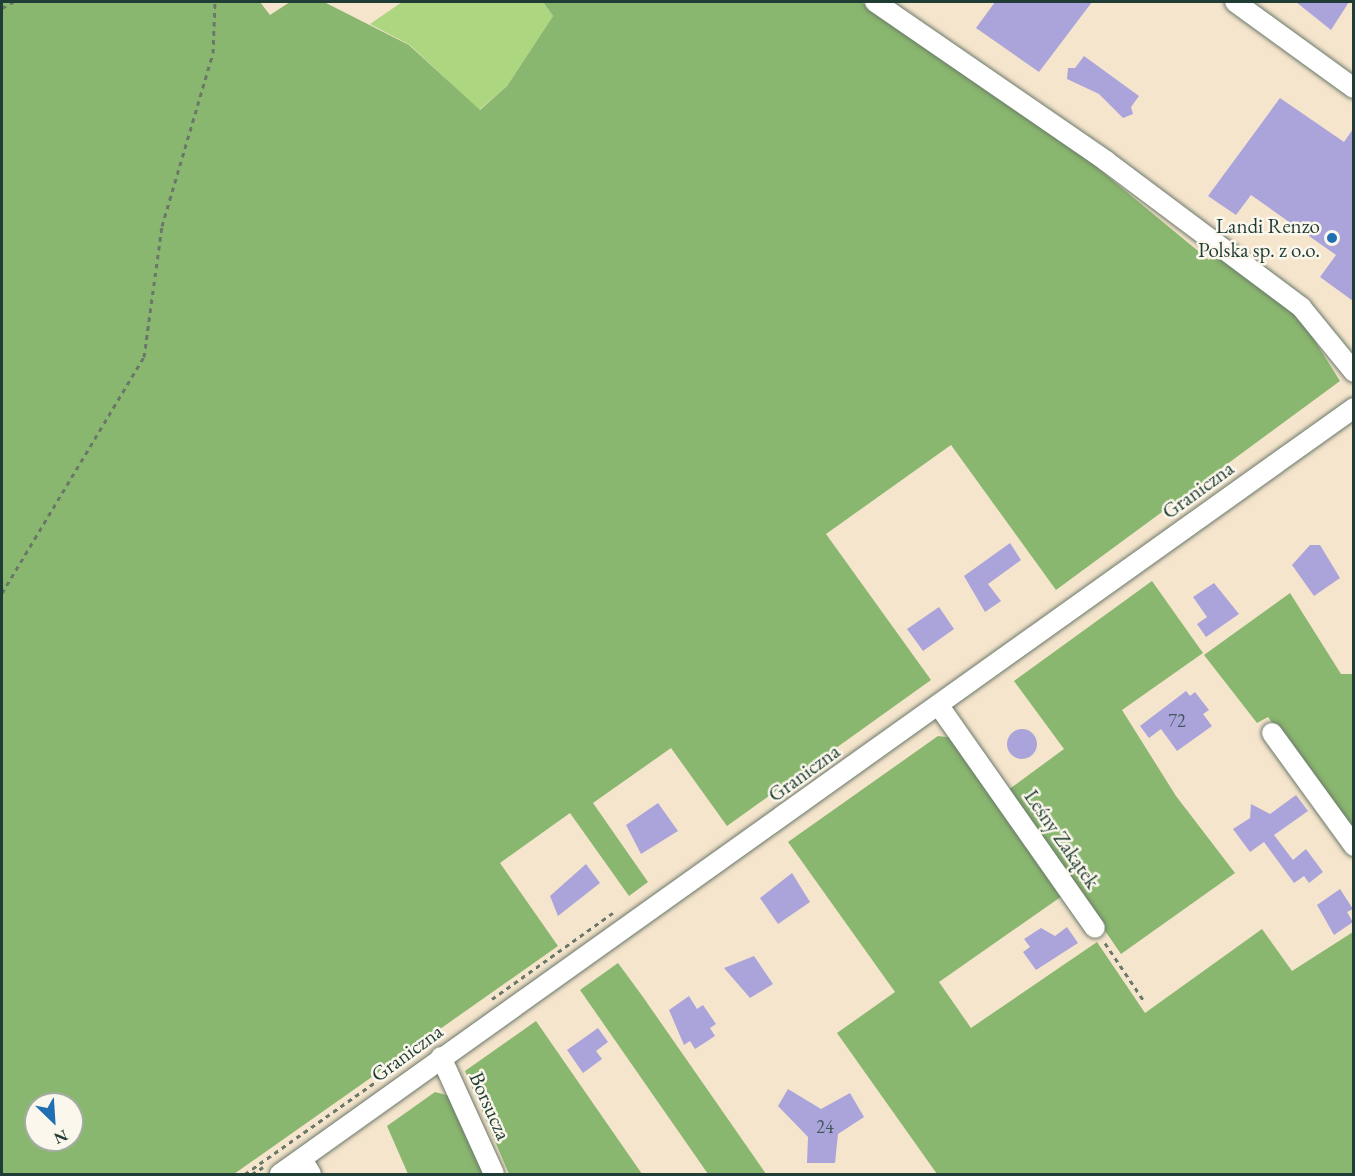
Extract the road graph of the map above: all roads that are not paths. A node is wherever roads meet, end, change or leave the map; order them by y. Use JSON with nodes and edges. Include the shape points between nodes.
{"nodes":[{"id":1,"x":876,"y":2,"type":"edge"},
{"id":2,"x":1235,"y":2,"type":"edge"},
{"id":3,"x":1353,"y":88,"type":"edge"},
{"id":4,"x":1353,"y":372,"type":"edge"},
{"id":5,"x":1353,"y":408,"type":"edge"},
{"id":6,"x":939,"y":705,"type":"junction"},
{"id":7,"x":1272,"y":733,"type":"dead end"},
{"id":8,"x":1353,"y":846,"type":"edge"},
{"id":9,"x":1095,"y":928,"type":"road end"},
{"id":10,"x":441,"y":1057,"type":"junction"},
{"id":11,"x":306,"y":1167,"type":"edge"},
{"id":12,"x":280,"y":1174,"type":"edge"},
{"id":13,"x":494,"y":1174,"type":"edge"}],
"edges":[{"from":1,"to":4,"type":"street","via":[[1106,161],[1301,307]]},
{"from":2,"to":3,"type":"street"},
{"from":5,"to":6,"type":"street","name":"Graniczna"},
{"from":6,"to":9,"type":"street","name":"Leśny Zakątek"},
{"from":6,"to":10,"type":"street","name":"Graniczna"},
{"from":7,"to":8,"type":"street"},
{"from":10,"to":11,"type":"street","name":"Graniczna"},
{"from":10,"to":13,"type":"street","name":"Borsucza"},
{"from":11,"to":12,"type":"street","name":"Graniczna"}]}
